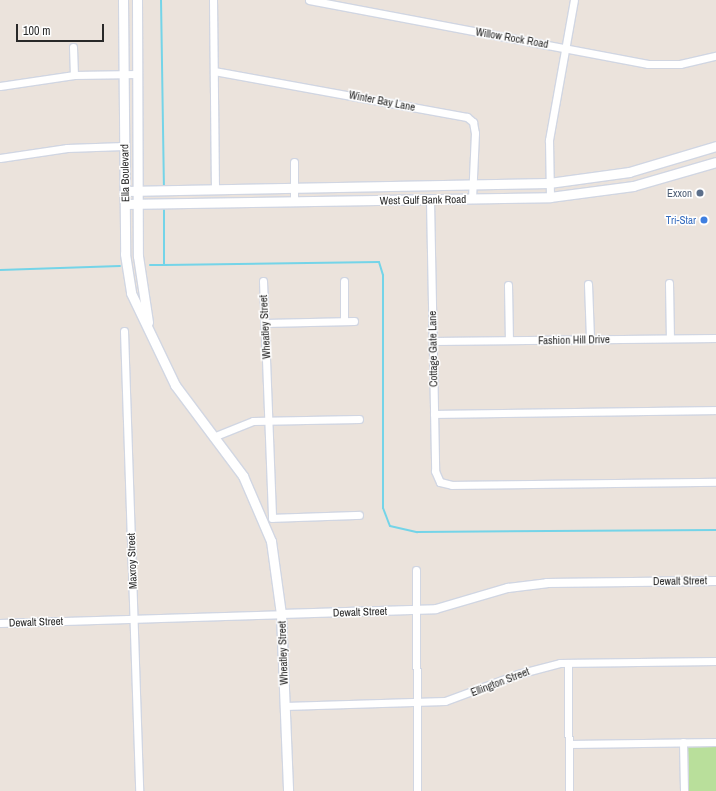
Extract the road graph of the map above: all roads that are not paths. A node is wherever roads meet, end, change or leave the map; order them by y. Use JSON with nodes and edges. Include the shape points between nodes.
{"nodes":[{"id":1,"x":123,"y":0,"type":"edge"},
{"id":2,"x":137,"y":0,"type":"edge"},
{"id":3,"x":213,"y":0,"type":"edge"},
{"id":4,"x":309,"y":0,"type":"edge"},
{"id":5,"x":574,"y":0,"type":"edge"},
{"id":6,"x":73,"y":47,"type":"dead end"},
{"id":7,"x":566,"y":48,"type":"junction"},
{"id":8,"x":716,"y":56,"type":"edge"},
{"id":9,"x":214,"y":72,"type":"junction"},
{"id":10,"x":124,"y":74,"type":"junction"},
{"id":11,"x":137,"y":74,"type":"junction"},
{"id":12,"x":74,"y":76,"type":"junction"},
{"id":13,"x":0,"y":86,"type":"edge"},
{"id":14,"x":124,"y":146,"type":"junction"},
{"id":15,"x":716,"y":146,"type":"edge"},
{"id":16,"x":0,"y":158,"type":"edge"},
{"id":17,"x":294,"y":162,"type":"dead end"},
{"id":18,"x":716,"y":162,"type":"edge"},
{"id":19,"x":629,"y":172,"type":"junction"},
{"id":20,"x":549,"y":183,"type":"junction"},
{"id":21,"x":472,"y":184,"type":"junction"},
{"id":22,"x":633,"y":186,"type":"junction"},
{"id":23,"x":294,"y":188,"type":"junction"},
{"id":24,"x":215,"y":189,"type":"junction"},
{"id":25,"x":126,"y":190,"type":"junction"},
{"id":26,"x":140,"y":190,"type":"junction"},
{"id":27,"x":550,"y":197,"type":"junction"},
{"id":28,"x":472,"y":198,"type":"junction"},
{"id":29,"x":430,"y":200,"type":"junction"},
{"id":30,"x":294,"y":201,"type":"junction"},
{"id":31,"x":125,"y":204,"type":"junction"},
{"id":32,"x":140,"y":205,"type":"junction"},
{"id":33,"x":263,"y":281,"type":"dead end"},
{"id":34,"x":344,"y":281,"type":"dead end"},
{"id":35,"x":669,"y":283,"type":"dead end"},
{"id":36,"x":588,"y":284,"type":"dead end"},
{"id":37,"x":508,"y":285,"type":"dead end"},
{"id":38,"x":344,"y":321,"type":"junction"},
{"id":39,"x":354,"y":321,"type":"dead end"},
{"id":40,"x":265,"y":323,"type":"junction"},
{"id":41,"x":124,"y":331,"type":"dead end"},
{"id":42,"x":670,"y":338,"type":"junction"},
{"id":43,"x":716,"y":338,"type":"edge"},
{"id":44,"x":590,"y":339,"type":"junction"},
{"id":45,"x":509,"y":340,"type":"junction"},
{"id":46,"x":151,"y":341,"type":"junction"},
{"id":47,"x":433,"y":341,"type":"junction"},
{"id":48,"x":716,"y":410,"type":"edge"},
{"id":49,"x":434,"y":414,"type":"junction"},
{"id":50,"x":359,"y":419,"type":"dead end"},
{"id":51,"x":269,"y":420,"type":"junction"},
{"id":52,"x":213,"y":437,"type":"junction"},
{"id":53,"x":716,"y":482,"type":"edge"},
{"id":54,"x":359,"y":515,"type":"dead end"},
{"id":55,"x":261,"y":518,"type":"joint"},
{"id":56,"x":416,"y":570,"type":"dead end"},
{"id":57,"x":716,"y":581,"type":"edge"},
{"id":58,"x":416,"y":610,"type":"junction"},
{"id":59,"x":281,"y":614,"type":"junction"},
{"id":60,"x":134,"y":619,"type":"junction"},
{"id":61,"x":0,"y":623,"type":"edge"},
{"id":62,"x":716,"y":661,"type":"edge"},
{"id":63,"x":568,"y":663,"type":"junction"},
{"id":64,"x":417,"y":703,"type":"junction"},
{"id":65,"x":285,"y":706,"type":"junction"},
{"id":66,"x":683,"y":742,"type":"junction"},
{"id":67,"x":716,"y":742,"type":"edge"},
{"id":68,"x":569,"y":744,"type":"junction"},
{"id":69,"x":139,"y":791,"type":"edge"},
{"id":70,"x":288,"y":791,"type":"edge"},
{"id":71,"x":417,"y":791,"type":"edge"},
{"id":72,"x":569,"y":791,"type":"edge"},
{"id":73,"x":684,"y":791,"type":"edge"}],
"edges":[{"from":1,"to":10,"type":"main road","name":"Ella Boulevard"},
{"from":2,"to":11,"type":"main road","name":"Ella Boulevard"},
{"from":3,"to":9,"type":"street"},
{"from":4,"to":7,"type":"street","name":"Willow Rock Road"},
{"from":5,"to":7,"type":"street"},
{"from":6,"to":12,"type":"street"},
{"from":7,"to":8,"type":"street","name":"Willow Rock Road","via":[[665,65]]},
{"from":7,"to":20,"type":"street","via":[[549,140]]},
{"from":9,"to":21,"type":"street","name":"Winter Bay Lane","via":[[467,117],[473,122],[476,133]]},
{"from":9,"to":24,"type":"street"},
{"from":10,"to":11,"type":"street"},
{"from":10,"to":12,"type":"street"},
{"from":10,"to":14,"type":"main road","name":"Ella Boulevard"},
{"from":11,"to":26,"type":"main road","name":"Ella Boulevard"},
{"from":12,"to":13,"type":"street"},
{"from":14,"to":16,"type":"street","via":[[67,148]]},
{"from":14,"to":25,"type":"main road","name":"Ella Boulevard"},
{"from":15,"to":19,"type":"main road","name":"West Gulf Bank Road"},
{"from":17,"to":23,"type":"street"},
{"from":18,"to":22,"type":"main road","name":"West Gulf Bank Road"},
{"from":19,"to":20,"type":"main road","name":"West Gulf Bank Road"},
{"from":19,"to":22,"type":"main road"},
{"from":20,"to":21,"type":"main road","name":"West Gulf Bank Road"},
{"from":20,"to":27,"type":"street"},
{"from":21,"to":23,"type":"main road","name":"West Gulf Bank Road"},
{"from":21,"to":28,"type":"street","name":"Winter Bay Lane"},
{"from":22,"to":27,"type":"main road","name":"West Gulf Bank Road"},
{"from":23,"to":24,"type":"main road","name":"West Gulf Bank Road"},
{"from":23,"to":30,"type":"street"},
{"from":24,"to":26,"type":"main road","name":"West Gulf Bank Road"},
{"from":25,"to":26,"type":"main road","name":"West Gulf Bank Road"},
{"from":25,"to":31,"type":"main road","name":"Ella Boulevard"},
{"from":26,"to":32,"type":"main road","name":"Ella Boulevard"},
{"from":27,"to":28,"type":"main road","name":"West Gulf Bank Road"},
{"from":28,"to":29,"type":"main road","name":"West Gulf Bank Road"},
{"from":29,"to":30,"type":"main road","name":"West Gulf Bank Road"},
{"from":29,"to":47,"type":"street","name":"Cottage Gate Lane"},
{"from":30,"to":32,"type":"main road","name":"West Gulf Bank Road"},
{"from":31,"to":32,"type":"main road","name":"West Gulf Bank Road"},
{"from":31,"to":46,"type":"main road","name":"Ella Boulevard","via":[[125,254],[131,293]]},
{"from":32,"to":46,"type":"main road","name":"Ella Boulevard","via":[[138,256]]},
{"from":33,"to":40,"type":"street","name":"Wheatley Street"},
{"from":34,"to":38,"type":"street"},
{"from":35,"to":42,"type":"street"},
{"from":36,"to":44,"type":"street"},
{"from":37,"to":45,"type":"street"},
{"from":38,"to":39,"type":"street"},
{"from":38,"to":40,"type":"street"},
{"from":40,"to":51,"type":"street","name":"Wheatley Street"},
{"from":41,"to":60,"type":"street","name":"Maxroy Street"},
{"from":42,"to":43,"type":"street","name":"Fashion Hill Drive"},
{"from":42,"to":44,"type":"street","name":"Fashion Hill Drive"},
{"from":44,"to":45,"type":"street","name":"Fashion Hill Drive"},
{"from":45,"to":47,"type":"street","name":"Fashion Hill Drive"},
{"from":46,"to":52,"type":"main road","name":"Ella Boulevard","via":[[175,385]]},
{"from":47,"to":49,"type":"street","name":"Cottage Gate Lane"},
{"from":48,"to":49,"type":"street"},
{"from":49,"to":53,"type":"street","name":"Cottage Gate Lane","via":[[436,477],[446,485]]},
{"from":50,"to":51,"type":"street"},
{"from":51,"to":52,"type":"street","via":[[237,425]]},
{"from":51,"to":54,"type":"street","name":"Wheatley Street","via":[[272,518]]},
{"from":52,"to":55,"type":"main road","name":"Ella Boulevard","via":[[243,476]]},
{"from":55,"to":59,"type":"main road","name":"Wheatley Street","via":[[277,565]]},
{"from":56,"to":58,"type":"street"},
{"from":57,"to":58,"type":"street","name":"Dewalt Street","via":[[532,584],[458,604]]},
{"from":58,"to":59,"type":"street","name":"Dewalt Street"},
{"from":58,"to":64,"type":"street"},
{"from":59,"to":60,"type":"street","name":"Dewalt Street"},
{"from":59,"to":65,"type":"main road","name":"Wheatley Street"},
{"from":60,"to":61,"type":"street","name":"Dewalt Street"},
{"from":60,"to":69,"type":"street","name":"Maxroy Street"},
{"from":62,"to":63,"type":"street","name":"Ellington Street"},
{"from":63,"to":64,"type":"street","name":"Ellington Street","via":[[518,674],[465,696]]},
{"from":63,"to":68,"type":"street"},
{"from":64,"to":65,"type":"street","name":"Ellington Street"},
{"from":64,"to":71,"type":"street"},
{"from":65,"to":70,"type":"main road","name":"Wheatley Street"},
{"from":66,"to":67,"type":"street"},
{"from":66,"to":68,"type":"street"},
{"from":66,"to":73,"type":"street"},
{"from":68,"to":72,"type":"street"}]}
